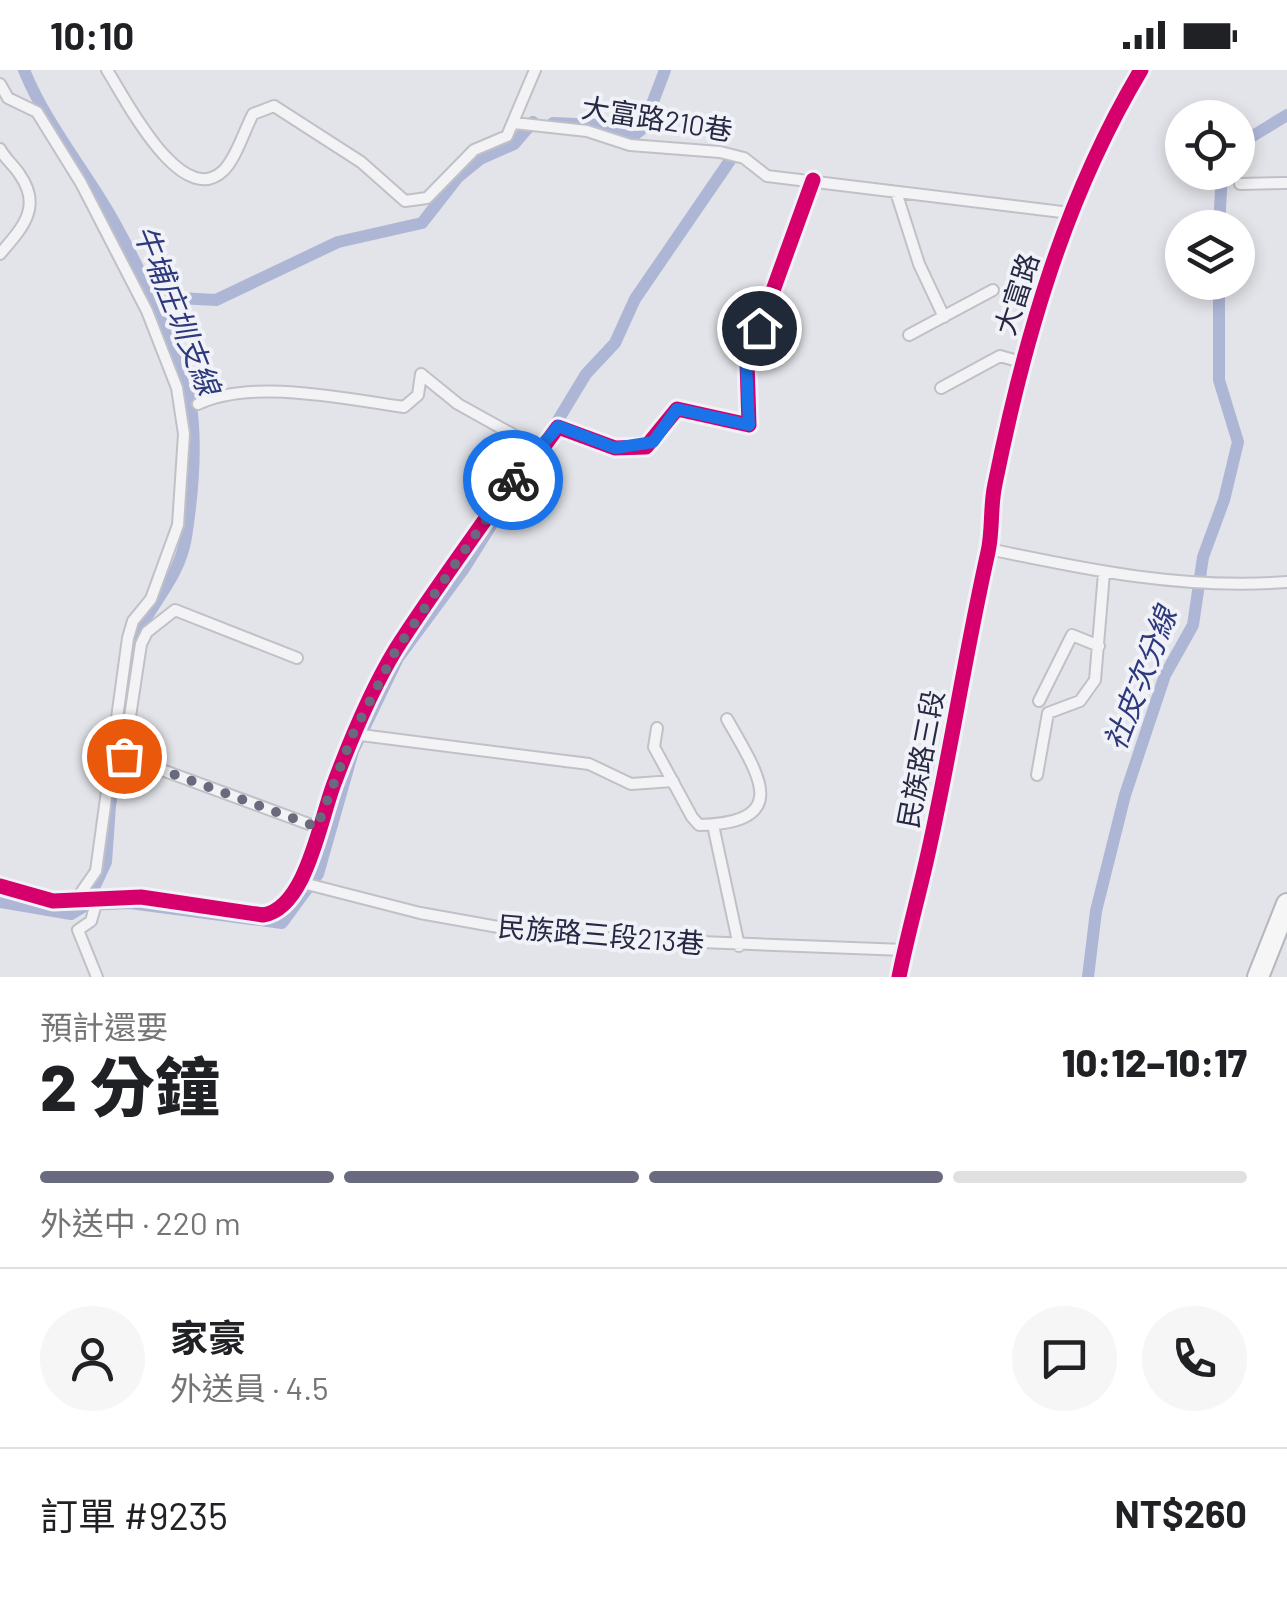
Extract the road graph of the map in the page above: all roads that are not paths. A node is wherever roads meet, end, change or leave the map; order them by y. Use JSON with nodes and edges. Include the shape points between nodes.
{"nodes":[{"id":1,"x":106,"y":70,"type":"edge"},
{"id":2,"x":535,"y":70,"type":"edge"},
{"id":3,"x":1141,"y":70,"type":"edge"},
{"id":4,"x":0,"y":84,"type":"edge"},
{"id":5,"x":516,"y":124,"type":"junction"},
{"id":6,"x":0,"y":149,"type":"edge"},
{"id":7,"x":813,"y":180,"type":"junction"},
{"id":8,"x":1287,"y":183,"type":"edge"},
{"id":9,"x":1255,"y":184,"type":"edge"},
{"id":10,"x":896,"y":192,"type":"junction"},
{"id":11,"x":1070,"y":213,"type":"junction"},
{"id":12,"x":0,"y":254,"type":"edge"},
{"id":13,"x":993,"y":290,"type":"dead end"},
{"id":14,"x":944,"y":317,"type":"junction"},
{"id":15,"x":910,"y":335,"type":"dead end"},
{"id":16,"x":1021,"y":362,"type":"junction"},
{"id":17,"x":942,"y":388,"type":"dead end"},
{"id":18,"x":198,"y":404,"type":"dead end"},
{"id":19,"x":537,"y":448,"type":"junction"},
{"id":20,"x":988,"y":549,"type":"junction"},
{"id":21,"x":1104,"y":573,"type":"junction"},
{"id":22,"x":1287,"y":582,"type":"edge"},
{"id":23,"x":151,"y":599,"type":"junction"},
{"id":24,"x":175,"y":610,"type":"junction"},
{"id":25,"x":1099,"y":646,"type":"junction"},
{"id":26,"x":297,"y":658,"type":"dead end"},
{"id":27,"x":1039,"y":701,"type":"dead end"},
{"id":28,"x":727,"y":719,"type":"dead end"},
{"id":29,"x":656,"y":728,"type":"dead end"},
{"id":30,"x":353,"y":734,"type":"junction"},
{"id":31,"x":1036,"y":775,"type":"dead end"},
{"id":32,"x":673,"y":781,"type":"junction"},
{"id":33,"x":713,"y":825,"type":"junction"},
{"id":34,"x":317,"y":827,"type":"junction"},
{"id":35,"x":302,"y":883,"type":"junction"},
{"id":36,"x":0,"y":886,"type":"edge"},
{"id":37,"x":98,"y":896,"type":"junction"},
{"id":38,"x":78,"y":897,"type":"junction"},
{"id":39,"x":1287,"y":904,"type":"edge"},
{"id":40,"x":739,"y":946,"type":"junction"},
{"id":41,"x":904,"y":950,"type":"junction"},
{"id":42,"x":97,"y":977,"type":"edge"},
{"id":43,"x":898,"y":977,"type":"edge"},
{"id":44,"x":1258,"y":977,"type":"edge"}],
"edges":[{"from":1,"to":5,"type":"street","via":[[170,164],[192,178],[211,179],[227,167],[253,114],[274,106],[406,201],[427,198],[474,150],[507,136]]},
{"from":2,"to":5,"type":"street"},
{"from":3,"to":11,"type":"street","name":"大富路"},
{"from":4,"to":23,"type":"street","via":[[8,98],[37,112],[81,183],[148,311],[177,388],[184,434],[178,525]]},
{"from":5,"to":7,"type":"street","name":"大富路210巷","via":[[587,131],[630,145],[720,152],[744,158],[768,176]]},
{"from":6,"to":12,"type":"street","via":[[32,202],[29,219]]},
{"from":7,"to":10,"type":"street","name":"大富路210巷"},
{"from":7,"to":19,"type":"street","via":[[746,362],[749,425],[677,409],[646,447],[615,448],[558,426]]},
{"from":8,"to":9,"type":"street"},
{"from":10,"to":11,"type":"street","name":"大富路210巷"},
{"from":10,"to":14,"type":"street"},
{"from":11,"to":16,"type":"street","name":"大富路"},
{"from":13,"to":14,"type":"street"},
{"from":14,"to":15,"type":"street"},
{"from":16,"to":17,"type":"street","via":[[1000,356]]},
{"from":16,"to":20,"type":"street","name":"大富路"},
{"from":18,"to":19,"type":"street","via":[[232,393],[331,396],[404,408],[418,395],[421,374],[458,404]]},
{"from":19,"to":30,"type":"street","via":[[396,650]]},
{"from":20,"to":21,"type":"street"},
{"from":20,"to":41,"type":"street","name":"民族路三段"},
{"from":21,"to":22,"type":"street","via":[[1224,587]]},
{"from":21,"to":25,"type":"street"},
{"from":23,"to":24,"type":"street"},
{"from":23,"to":38,"type":"street","via":[[128,638],[96,870]]},
{"from":24,"to":26,"type":"street"},
{"from":24,"to":34,"type":"street","via":[[141,644],[124,756]]},
{"from":25,"to":27,"type":"street","via":[[1072,635]]},
{"from":25,"to":31,"type":"street","via":[[1094,680],[1080,701],[1048,714]]},
{"from":28,"to":33,"type":"street","via":[[764,798],[746,817]]},
{"from":29,"to":32,"type":"street","via":[[654,747]]},
{"from":30,"to":32,"type":"street","via":[[589,764],[631,784]]},
{"from":30,"to":34,"type":"street"},
{"from":32,"to":33,"type":"street","via":[[699,825]]},
{"from":33,"to":40,"type":"street"},
{"from":34,"to":35,"type":"street"},
{"from":35,"to":37,"type":"street","via":[[280,909],[263,914]]},
{"from":35,"to":40,"type":"street","name":"民族路三段213巷","via":[[549,936]]},
{"from":36,"to":38,"type":"street","via":[[53,901]]},
{"from":37,"to":38,"type":"street"},
{"from":37,"to":42,"type":"street","via":[[91,920],[78,930]]},
{"from":39,"to":44,"type":"highway"},
{"from":40,"to":41,"type":"street","name":"民族路三段213巷"},
{"from":41,"to":43,"type":"street","name":"民族路三段"}]}
